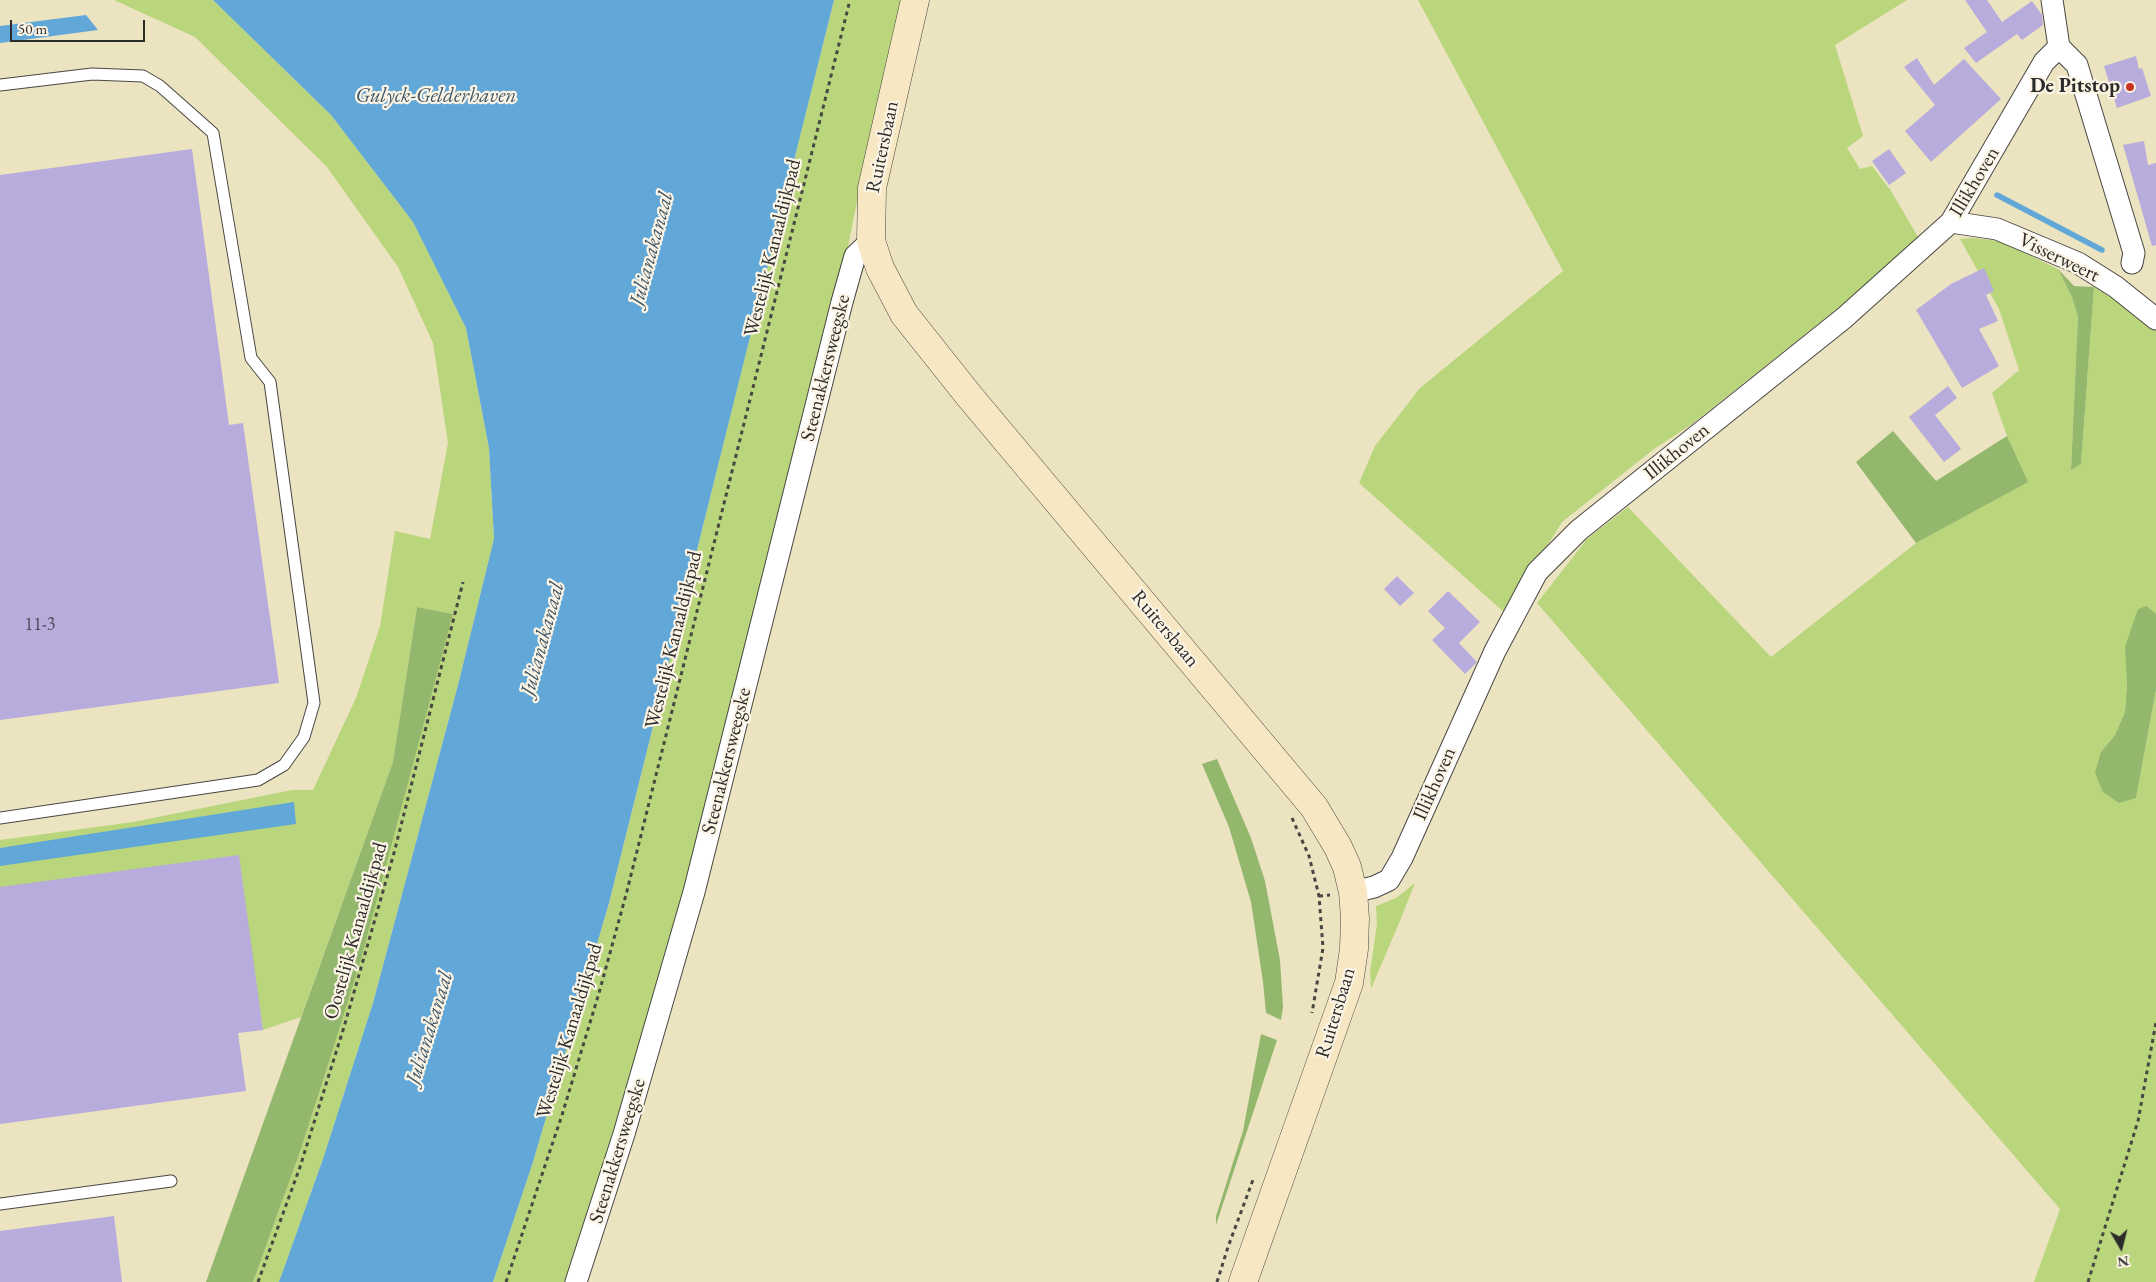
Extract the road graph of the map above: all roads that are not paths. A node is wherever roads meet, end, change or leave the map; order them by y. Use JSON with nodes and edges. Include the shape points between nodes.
{"nodes":[{"id":1,"x":915,"y":0,"type":"edge"},
{"id":2,"x":2052,"y":0,"type":"edge"},
{"id":3,"x":2059,"y":47,"type":"junction"},
{"id":4,"x":0,"y":85,"type":"edge"},
{"id":5,"x":1951,"y":222,"type":"junction"},
{"id":6,"x":871,"y":241,"type":"junction"},
{"id":7,"x":2132,"y":262,"type":"dead end"},
{"id":8,"x":2156,"y":319,"type":"edge"},
{"id":9,"x":0,"y":818,"type":"edge"},
{"id":10,"x":1353,"y":892,"type":"junction"},
{"id":11,"x":171,"y":1181,"type":"dead end"},
{"id":12,"x":0,"y":1204,"type":"edge"},
{"id":13,"x":576,"y":1282,"type":"edge"},
{"id":14,"x":1243,"y":1282,"type":"edge"}],
"edges":[{"from":1,"to":6,"type":"street","name":"Ruitersbaan","via":[[872,188]]},
{"from":2,"to":3,"type":"street"},
{"from":3,"to":5,"type":"street","name":"Illikhoven","via":[[2044,62]]},
{"from":3,"to":7,"type":"street","via":[[2077,65],[2134,254]]},
{"from":4,"to":9,"type":"lane","via":[[92,74],[144,76],[213,133],[251,358],[270,382],[314,703],[304,737],[284,765],[258,780]]},
{"from":5,"to":8,"type":"street","name":"Visserweert","via":[[1997,229],[2078,263],[2116,287]]},
{"from":5,"to":10,"type":"street","name":"Illikhoven","via":[[1844,318],[1579,530],[1537,572],[1495,651],[1402,858],[1389,880]]},
{"from":6,"to":10,"type":"street","name":"Ruitersbaan","via":[[880,268],[904,314],[1314,807],[1338,846]]},
{"from":6,"to":13,"type":"street","name":"Steenakkersweegske","via":[[855,256],[694,892],[624,1134]]},
{"from":10,"to":14,"type":"street","name":"Ruitersbaan","via":[[1356,918],[1348,983]]},
{"from":11,"to":12,"type":"lane"}]}
